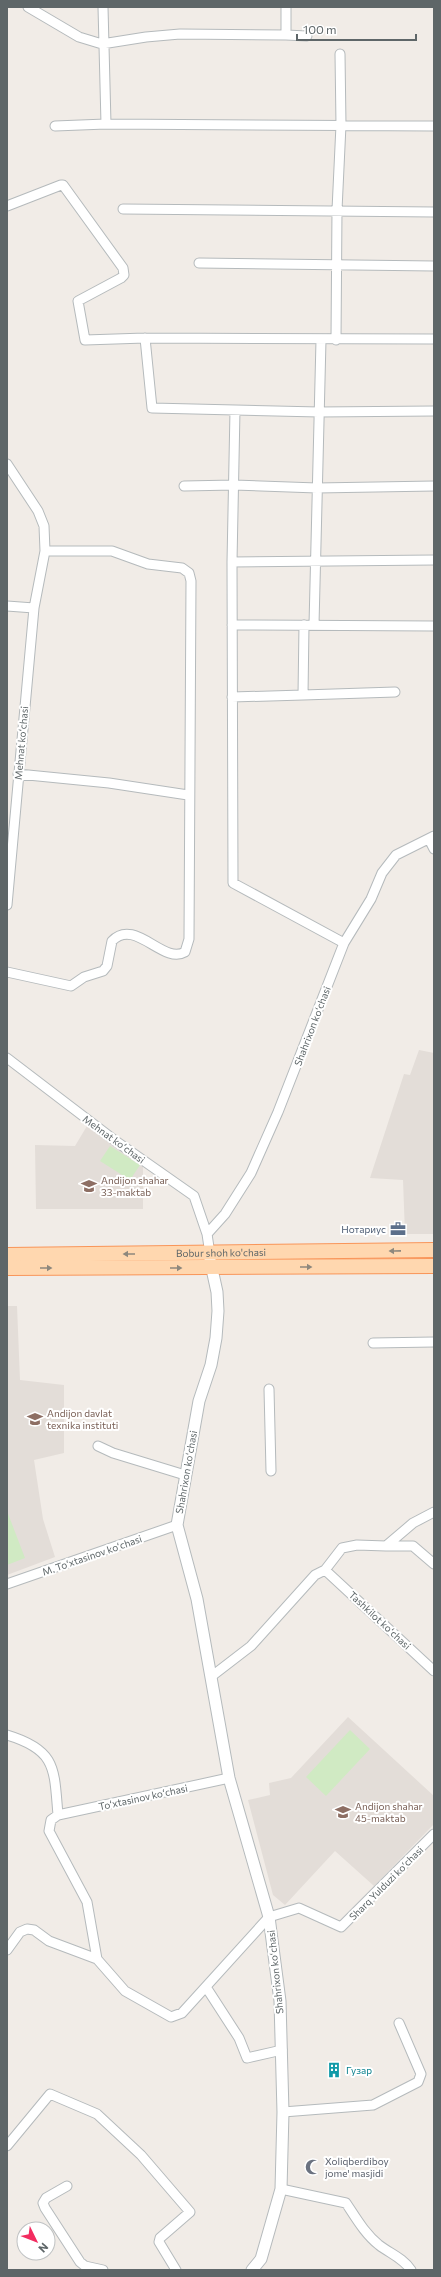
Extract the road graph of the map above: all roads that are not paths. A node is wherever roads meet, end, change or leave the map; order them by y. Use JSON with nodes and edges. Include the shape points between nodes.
{"nodes":[{"id":1,"x":28,"y":7,"type":"edge"},
{"id":2,"x":103,"y":7,"type":"edge"},
{"id":3,"x":286,"y":7,"type":"edge"},
{"id":4,"x":286,"y":35,"type":"junction"},
{"id":5,"x":307,"y":36,"type":"dead end"},
{"id":6,"x":102,"y":44,"type":"junction"},
{"id":7,"x":340,"y":54,"type":"dead end"},
{"id":8,"x":106,"y":124,"type":"junction"},
{"id":9,"x":341,"y":125,"type":"junction"},
{"id":10,"x":55,"y":126,"type":"dead end"},
{"id":11,"x":434,"y":126,"type":"edge"},
{"id":12,"x":7,"y":206,"type":"edge"},
{"id":13,"x":123,"y":209,"type":"dead end"},
{"id":14,"x":337,"y":210,"type":"junction"},
{"id":15,"x":434,"y":212,"type":"edge"},
{"id":16,"x":199,"y":262,"type":"dead end"},
{"id":17,"x":337,"y":264,"type":"junction"},
{"id":18,"x":434,"y":266,"type":"edge"},
{"id":19,"x":145,"y":338,"type":"junction"},
{"id":20,"x":434,"y":339,"type":"edge"},
{"id":21,"x":321,"y":340,"type":"junction"},
{"id":22,"x":336,"y":340,"type":"junction"},
{"id":23,"x":235,"y":410,"type":"junction"},
{"id":24,"x":434,"y":411,"type":"edge"},
{"id":25,"x":319,"y":412,"type":"junction"},
{"id":26,"x":7,"y":464,"type":"edge"},
{"id":27,"x":234,"y":485,"type":"junction"},
{"id":28,"x":184,"y":486,"type":"dead end"},
{"id":29,"x":434,"y":486,"type":"edge"},
{"id":30,"x":317,"y":488,"type":"junction"},
{"id":31,"x":45,"y":551,"type":"junction"},
{"id":32,"x":434,"y":560,"type":"edge"},
{"id":33,"x":232,"y":562,"type":"junction"},
{"id":34,"x":315,"y":562,"type":"junction"},
{"id":35,"x":7,"y":606,"type":"edge"},
{"id":36,"x":34,"y":608,"type":"junction"},
{"id":37,"x":304,"y":625,"type":"junction"},
{"id":38,"x":314,"y":625,"type":"junction"},
{"id":39,"x":232,"y":626,"type":"junction"},
{"id":40,"x":434,"y":626,"type":"edge"},
{"id":41,"x":395,"y":692,"type":"dead end"},
{"id":42,"x":303,"y":695,"type":"junction"},
{"id":43,"x":232,"y":697,"type":"junction"},
{"id":44,"x":18,"y":774,"type":"junction"},
{"id":45,"x":188,"y":795,"type":"junction"},
{"id":46,"x":432,"y":838,"type":"edge"},
{"id":47,"x":434,"y":849,"type":"edge"},
{"id":48,"x":7,"y":905,"type":"edge"},
{"id":49,"x":344,"y":944,"type":"junction"},
{"id":50,"x":7,"y":972,"type":"edge"},
{"id":51,"x":7,"y":1058,"type":"edge"},
{"id":52,"x":207,"y":1234,"type":"junction"},
{"id":53,"x":434,"y":1250,"type":"edge"},
{"id":54,"x":210,"y":1254,"type":"junction"},
{"id":55,"x":7,"y":1256,"type":"edge"},
{"id":56,"x":434,"y":1266,"type":"edge"},
{"id":57,"x":7,"y":1268,"type":"edge"},
{"id":58,"x":212,"y":1268,"type":"junction"},
{"id":59,"x":434,"y":1342,"type":"edge"},
{"id":60,"x":373,"y":1343,"type":"dead end"},
{"id":61,"x":269,"y":1389,"type":"dead end"},
{"id":62,"x":98,"y":1446,"type":"dead end"},
{"id":63,"x":271,"y":1471,"type":"dead end"},
{"id":64,"x":185,"y":1475,"type":"junction"},
{"id":65,"x":434,"y":1512,"type":"edge"},
{"id":66,"x":177,"y":1525,"type":"junction"},
{"id":67,"x":386,"y":1546,"type":"junction"},
{"id":68,"x":434,"y":1564,"type":"edge"},
{"id":69,"x":325,"y":1570,"type":"junction"},
{"id":70,"x":7,"y":1584,"type":"edge"},
{"id":71,"x":434,"y":1671,"type":"edge"},
{"id":72,"x":212,"y":1676,"type":"junction"},
{"id":73,"x":7,"y":1735,"type":"edge"},
{"id":74,"x":229,"y":1778,"type":"junction"},
{"id":75,"x":58,"y":1815,"type":"junction"},
{"id":76,"x":434,"y":1834,"type":"edge"},
{"id":77,"x":269,"y":1917,"type":"junction"},
{"id":78,"x":7,"y":1950,"type":"edge"},
{"id":79,"x":97,"y":1959,"type":"junction"},
{"id":80,"x":206,"y":1987,"type":"junction"},
{"id":81,"x":399,"y":2023,"type":"dead end"},
{"id":82,"x":282,"y":2050,"type":"junction"},
{"id":83,"x":283,"y":2112,"type":"junction"},
{"id":84,"x":7,"y":2146,"type":"edge"},
{"id":85,"x":67,"y":2186,"type":"dead end"},
{"id":86,"x":281,"y":2189,"type":"junction"},
{"id":87,"x":103,"y":2270,"type":"edge"},
{"id":88,"x":176,"y":2270,"type":"edge"},
{"id":89,"x":252,"y":2270,"type":"edge"},
{"id":90,"x":411,"y":2270,"type":"edge"}],
"edges":[{"from":1,"to":6,"type":"street","via":[[72,34]]},
{"from":2,"to":6,"type":"street"},
{"from":3,"to":4,"type":"street"},
{"from":4,"to":5,"type":"street"},
{"from":4,"to":6,"type":"street","via":[[180,34]]},
{"from":6,"to":8,"type":"street"},
{"from":7,"to":9,"type":"street"},
{"from":8,"to":9,"type":"street"},
{"from":8,"to":10,"type":"street"},
{"from":9,"to":11,"type":"street"},
{"from":9,"to":14,"type":"street"},
{"from":12,"to":19,"type":"street","via":[[60,185],[66,187],[124,271],[121,278],[78,301],[85,340]]},
{"from":13,"to":14,"type":"street"},
{"from":14,"to":15,"type":"street"},
{"from":14,"to":17,"type":"street"},
{"from":16,"to":17,"type":"street"},
{"from":17,"to":18,"type":"street"},
{"from":17,"to":22,"type":"street"},
{"from":19,"to":21,"type":"street"},
{"from":19,"to":23,"type":"street","via":[[152,408]]},
{"from":20,"to":22,"type":"street"},
{"from":21,"to":22,"type":"street"},
{"from":21,"to":25,"type":"street"},
{"from":23,"to":25,"type":"street"},
{"from":23,"to":27,"type":"street"},
{"from":24,"to":25,"type":"street"},
{"from":25,"to":30,"type":"street"},
{"from":26,"to":31,"type":"street","name":"Mehnat koʻchasi","via":[[38,511],[44,526]]},
{"from":27,"to":28,"type":"street"},
{"from":27,"to":30,"type":"street"},
{"from":27,"to":33,"type":"street"},
{"from":29,"to":30,"type":"street"},
{"from":30,"to":34,"type":"street"},
{"from":31,"to":36,"type":"street","name":"Mehnat koʻchasi"},
{"from":31,"to":45,"type":"street","via":[[112,551],[148,564],[182,568],[189,573]]},
{"from":32,"to":34,"type":"street"},
{"from":33,"to":34,"type":"street"},
{"from":33,"to":39,"type":"street"},
{"from":34,"to":38,"type":"street"},
{"from":35,"to":36,"type":"street"},
{"from":36,"to":44,"type":"street","name":"Mehnat koʻchasi"},
{"from":37,"to":38,"type":"street"},
{"from":37,"to":39,"type":"street"},
{"from":37,"to":42,"type":"street"},
{"from":38,"to":40,"type":"street"},
{"from":39,"to":43,"type":"street"},
{"from":41,"to":42,"type":"street"},
{"from":42,"to":43,"type":"street"},
{"from":43,"to":49,"type":"street","via":[[234,883]]},
{"from":44,"to":45,"type":"street","via":[[109,783]]},
{"from":44,"to":48,"type":"street","name":"Mehnat koʻchasi"},
{"from":45,"to":50,"type":"street","via":[[189,939],[185,952],[178,955],[170,953],[128,934],[112,941],[107,966],[103,971],[84,977],[71,986]]},
{"from":46,"to":47,"type":"street"},
{"from":46,"to":49,"type":"street","name":"Shahrixon koʻchasi","via":[[396,855],[388,863],[371,899]]},
{"from":49,"to":52,"type":"street","name":"Shahrixon koʻchasi","via":[[278,1112],[251,1173],[225,1214]]},
{"from":51,"to":52,"type":"street","name":"Mehnat koʻchasi","via":[[116,1142],[194,1196]]},
{"from":52,"to":54,"type":"street","name":"Mehnat koʻchasi"},
{"from":53,"to":54,"type":"main road","name":"Bobur shoh ko'chasi","one_way":true},
{"from":54,"to":55,"type":"main road","name":"Bobur shoh ko'chasi","one_way":true},
{"from":54,"to":58,"type":"street","name":"Shahrixon koʻchasi"},
{"from":58,"to":56,"type":"main road","name":"Bobur shoh ko'chasi","one_way":true},
{"from":57,"to":58,"type":"main road","name":"Bobur shoh ko'chasi","one_way":true},
{"from":58,"to":64,"type":"street","name":"Shahrixon koʻchasi","via":[[218,1305],[216,1338],[211,1365],[199,1401]]},
{"from":59,"to":60,"type":"street"},
{"from":61,"to":63,"type":"street"},
{"from":62,"to":64,"type":"street"},
{"from":64,"to":66,"type":"street","name":"Shahrixon koʻchasi"},
{"from":65,"to":67,"type":"street","via":[[413,1523]]},
{"from":66,"to":70,"type":"street","name":"M. Toʻxtasinov koʻchasi"},
{"from":66,"to":72,"type":"street","name":"Shahrixon koʻchasi","via":[[197,1599]]},
{"from":67,"to":68,"type":"street","via":[[413,1546]]},
{"from":67,"to":69,"type":"street","via":[[357,1545],[342,1548]]},
{"from":69,"to":71,"type":"street","name":"Tashkilot koʻchasi"},
{"from":69,"to":72,"type":"street","via":[[315,1575],[251,1646]]},
{"from":72,"to":74,"type":"street","name":"Shahrixon koʻchasi"},
{"from":73,"to":75,"type":"street","via":[[31,1743],[46,1754],[55,1779]]},
{"from":74,"to":75,"type":"street","name":"Toʻxtasinov koʻchasi"},
{"from":74,"to":77,"type":"street","name":"Shahrixon koʻchasi"},
{"from":75,"to":79,"type":"street","via":[[51,1820],[49,1831],[87,1902]]},
{"from":76,"to":77,"type":"street","name":"Sharq Yulduzi koʻchasi","via":[[341,1927],[299,1908]]},
{"from":77,"to":80,"type":"street"},
{"from":77,"to":82,"type":"street","name":"Shahrixon koʻchasi","via":[[280,2001]]},
{"from":78,"to":79,"type":"street","via":[[20,1932],[27,1928],[49,1941]]},
{"from":79,"to":80,"type":"street","via":[[125,1991],[171,2017],[182,2013]]},
{"from":80,"to":82,"type":"street","via":[[239,2038],[247,2058]]},
{"from":81,"to":83,"type":"street","via":[[421,2074],[418,2082],[373,2105]]},
{"from":82,"to":83,"type":"street","name":"Shahrixon koʻchasi"},
{"from":83,"to":86,"type":"street","name":"Shahrixon koʻchasi"},
{"from":84,"to":88,"type":"street","via":[[50,2094],[97,2114],[140,2155],[190,2212],[160,2238],[159,2242]]},
{"from":85,"to":87,"type":"street","via":[[46,2198],[45,2208],[80,2262],[85,2266]]},
{"from":86,"to":89,"type":"street","name":"Shahrixon koʻchasi","via":[[261,2260]]},
{"from":86,"to":90,"type":"street","via":[[346,2203],[368,2234],[380,2246],[405,2261]]}]}
